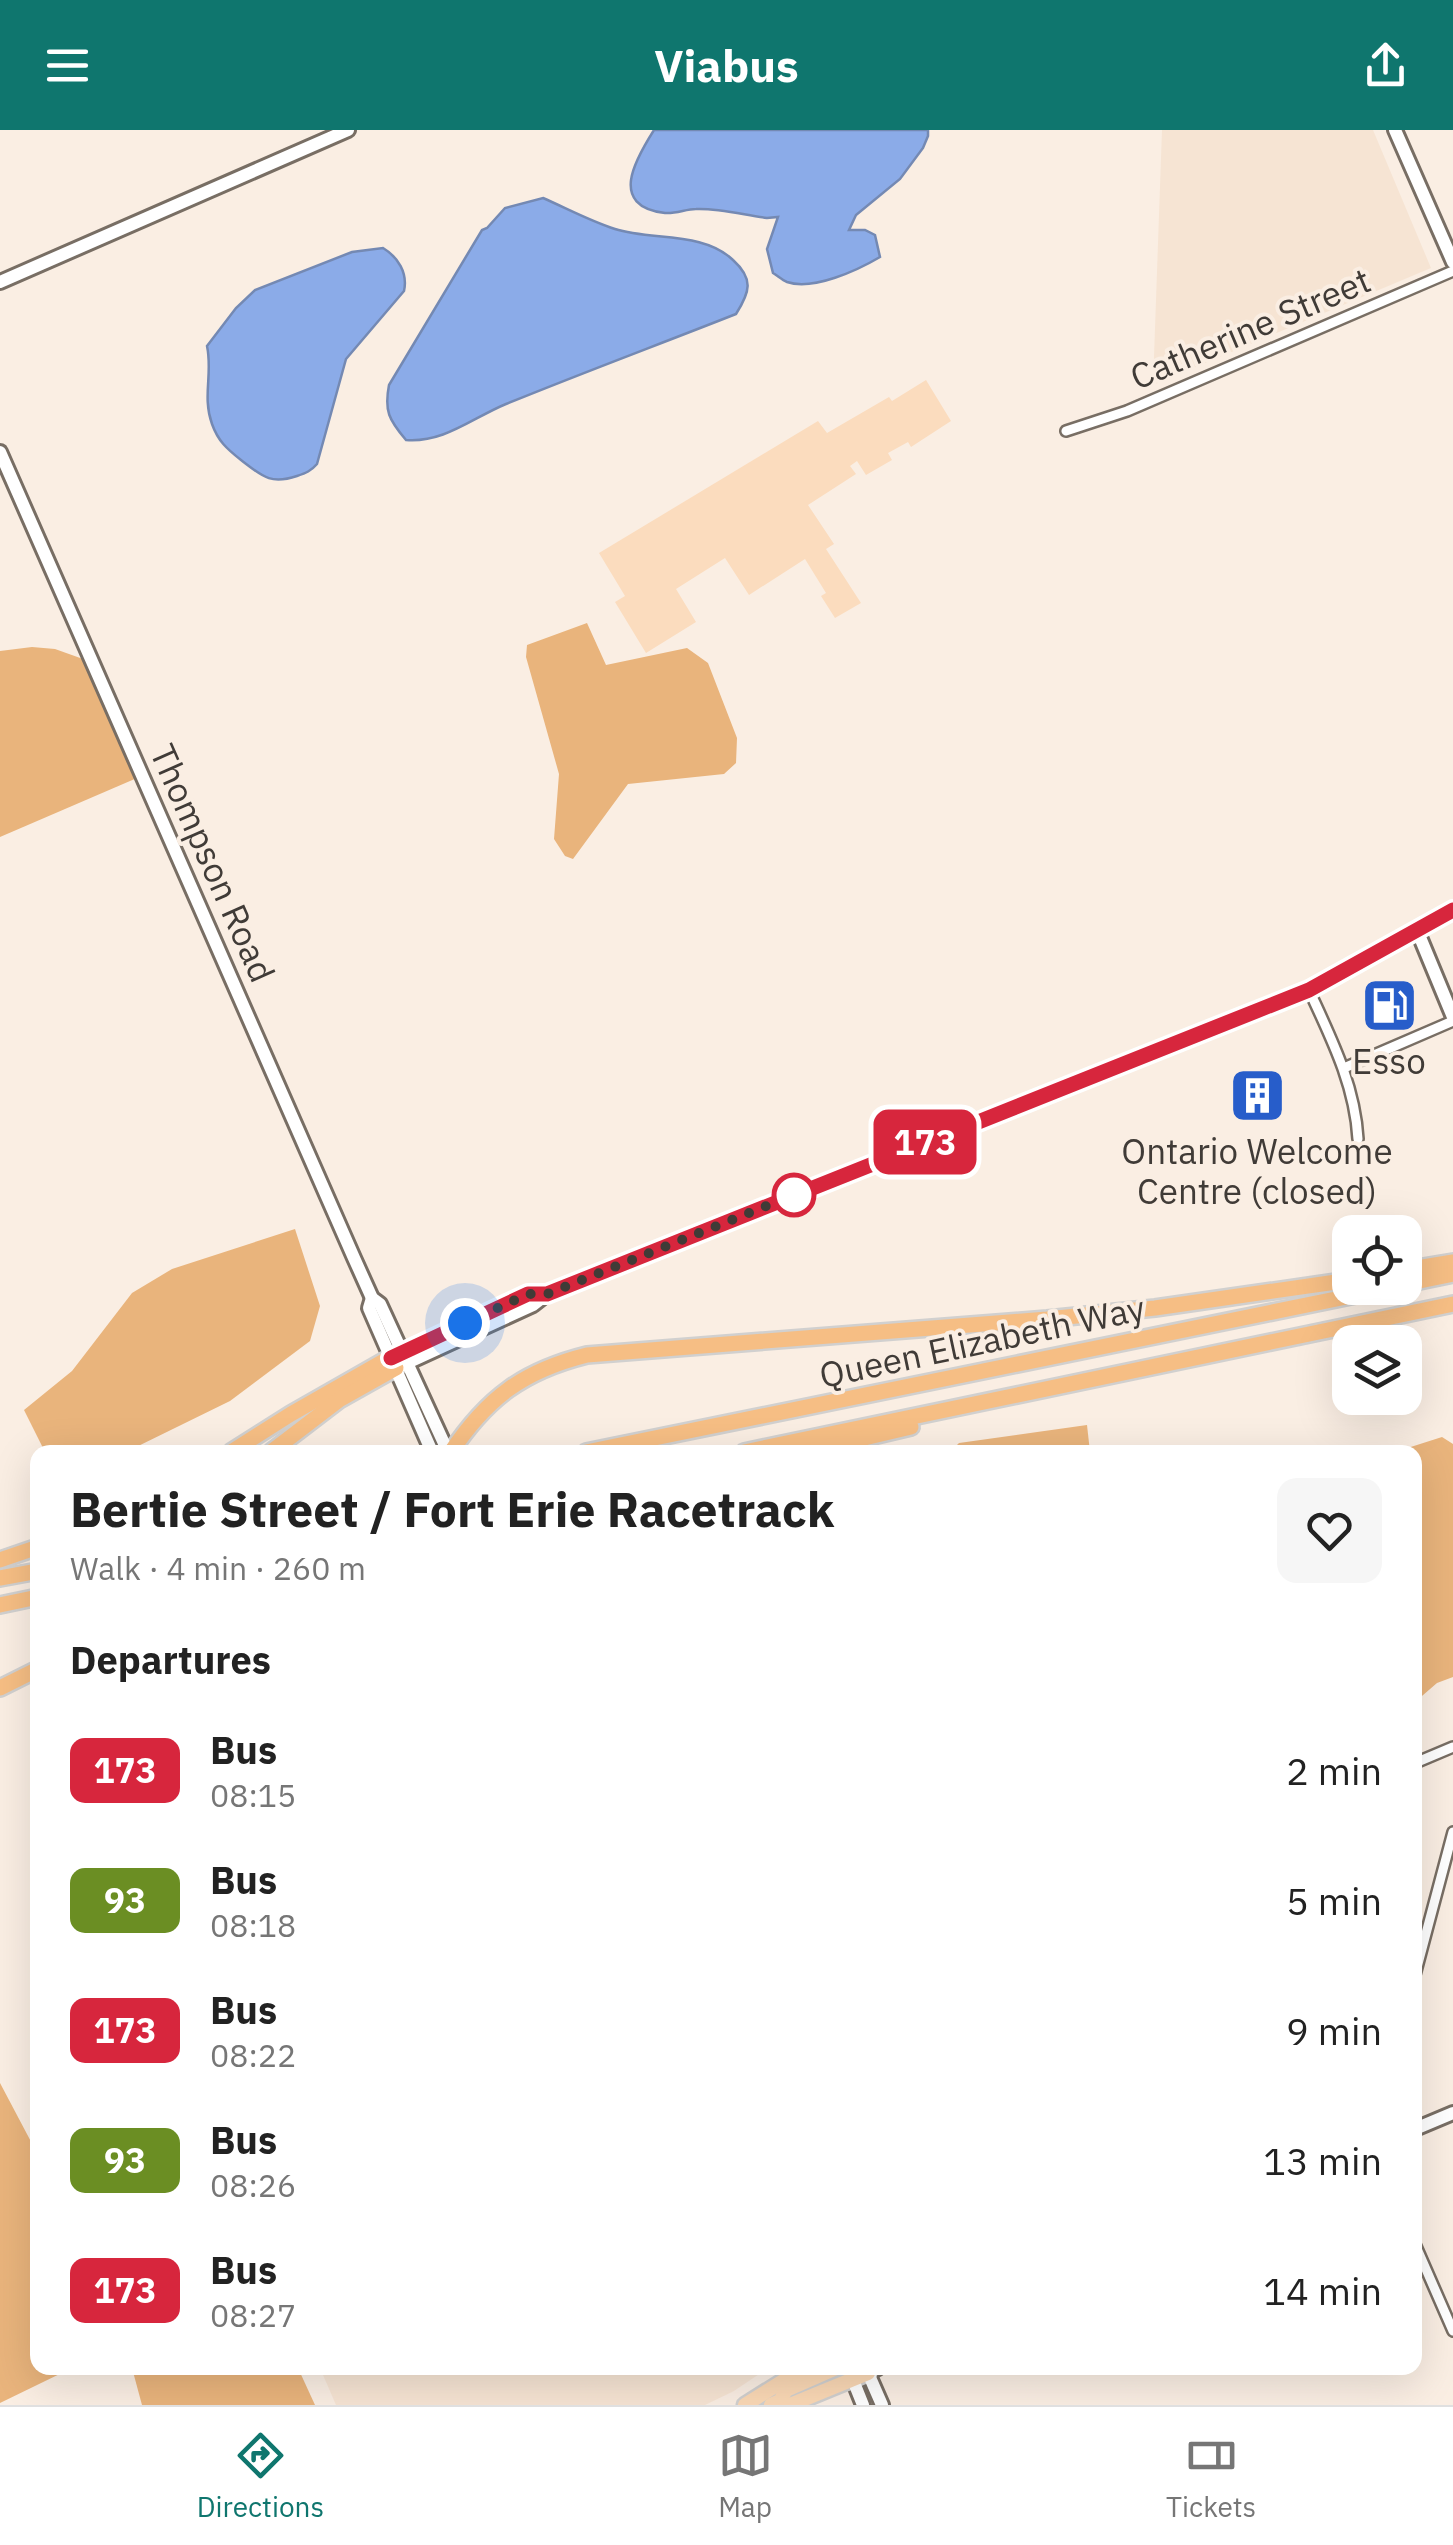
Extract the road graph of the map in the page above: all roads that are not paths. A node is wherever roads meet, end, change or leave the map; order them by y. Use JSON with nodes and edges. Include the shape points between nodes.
{"nodes":[{"id":1,"x":348,"y":130,"type":"edge"},
{"id":2,"x":1395,"y":130,"type":"edge"},
{"id":3,"x":1453,"y":262,"type":"edge"},
{"id":4,"x":1453,"y":270,"type":"edge"},
{"id":5,"x":0,"y":282,"type":"edge"},
{"id":6,"x":1066,"y":432,"type":"dead end"},
{"id":7,"x":0,"y":452,"type":"edge"},
{"id":8,"x":1453,"y":910,"type":"edge"},
{"id":9,"x":1417,"y":930,"type":"junction"},
{"id":10,"x":1309,"y":990,"type":"junction"},
{"id":11,"x":1453,"y":1019,"type":"edge"},
{"id":12,"x":1344,"y":1068,"type":"junction"},
{"id":13,"x":1358,"y":1139,"type":"dead end"},
{"id":14,"x":1453,"y":1262,"type":"edge"},
{"id":15,"x":1422,"y":1267,"type":"edge"},
{"id":16,"x":1453,"y":1274,"type":"edge"},
{"id":17,"x":1422,"y":1280,"type":"edge"},
{"id":18,"x":1332,"y":1283,"type":"edge"},
{"id":19,"x":1332,"y":1300,"type":"edge"},
{"id":20,"x":1453,"y":1304,"type":"edge"},
{"id":21,"x":399,"y":1360,"type":"junction"},
{"id":22,"x":1024,"y":1392,"type":"junction"},
{"id":23,"x":243,"y":1445,"type":"edge"},
{"id":24,"x":281,"y":1445,"type":"edge"},
{"id":25,"x":429,"y":1445,"type":"edge"},
{"id":26,"x":446,"y":1445,"type":"edge"},
{"id":27,"x":456,"y":1445,"type":"edge"},
{"id":28,"x":620,"y":1445,"type":"edge"},
{"id":29,"x":777,"y":1445,"type":"edge"},
{"id":30,"x":834,"y":1445,"type":"edge"},
{"id":31,"x":30,"y":1550,"type":"edge"},
{"id":32,"x":0,"y":1560,"type":"edge"},
{"id":33,"x":30,"y":1572,"type":"edge"},
{"id":34,"x":0,"y":1578,"type":"edge"},
{"id":35,"x":30,"y":1599,"type":"edge"},
{"id":36,"x":0,"y":1605,"type":"edge"},
{"id":37,"x":30,"y":1673,"type":"edge"},
{"id":38,"x":0,"y":1688,"type":"edge"},
{"id":39,"x":1453,"y":1746,"type":"edge"},
{"id":40,"x":1422,"y":1760,"type":"edge"},
{"id":41,"x":1453,"y":1832,"type":"edge"},
{"id":42,"x":1422,"y":1949,"type":"edge"},
{"id":43,"x":1453,"y":2112,"type":"edge"},
{"id":44,"x":1422,"y":2126,"type":"edge"},
{"id":45,"x":1422,"y":2260,"type":"edge"},
{"id":46,"x":1453,"y":2331,"type":"edge"},
{"id":47,"x":793,"y":2375,"type":"edge"},
{"id":48,"x":820,"y":2375,"type":"edge"},
{"id":49,"x":848,"y":2375,"type":"edge"},
{"id":50,"x":850,"y":2375,"type":"edge"},
{"id":51,"x":872,"y":2375,"type":"edge"},
{"id":52,"x":781,"y":2404,"type":"edge"},
{"id":53,"x":745,"y":2405,"type":"edge"},
{"id":54,"x":863,"y":2405,"type":"edge"},
{"id":55,"x":882,"y":2405,"type":"edge"}],
"edges":[{"from":1,"to":5,"type":"main road"},
{"from":2,"to":3,"type":"main road"},
{"from":4,"to":6,"type":"street","name":"Catherine Street"},
{"from":7,"to":21,"type":"main road","name":"Thompson Road","via":[[372,1298],[370,1308]]},
{"from":8,"to":9,"type":"main road"},
{"from":9,"to":10,"type":"main road"},
{"from":9,"to":11,"type":"main road"},
{"from":10,"to":12,"type":"street"},
{"from":10,"to":21,"type":"main road","via":[[547,1294],[528,1294]]},
{"from":11,"to":12,"type":"street"},
{"from":12,"to":13,"type":"street"},
{"from":14,"to":15,"type":"highway"},
{"from":16,"to":17,"type":"highway"},
{"from":18,"to":27,"type":"highway","via":[[1047,1319],[587,1355],[506,1390]]},
{"from":19,"to":28,"type":"highway","name":"Queen Elizabeth Way"},
{"from":20,"to":22,"type":"highway","name":"Queen Elizabeth Way"},
{"from":21,"to":23,"type":"highway"},
{"from":21,"to":24,"type":"highway"},
{"from":21,"to":25,"type":"main road","name":"Thompson Road"},
{"from":21,"to":26,"type":"main road","name":"Thompson Road"},
{"from":22,"to":29,"type":"highway","name":"Queen Elizabeth Way"},
{"from":22,"to":30,"type":"highway"},
{"from":31,"to":32,"type":"highway"},
{"from":33,"to":34,"type":"highway"},
{"from":35,"to":36,"type":"highway"},
{"from":37,"to":38,"type":"highway"},
{"from":39,"to":40,"type":"street"},
{"from":41,"to":42,"type":"street"},
{"from":43,"to":44,"type":"main road"},
{"from":45,"to":46,"type":"street"},
{"from":47,"to":53,"type":"main road"},
{"from":48,"to":52,"type":"main road","via":[[786,2390]]},
{"from":49,"to":52,"type":"main road"},
{"from":50,"to":54,"type":"main road"},
{"from":51,"to":55,"type":"main road"}]}
